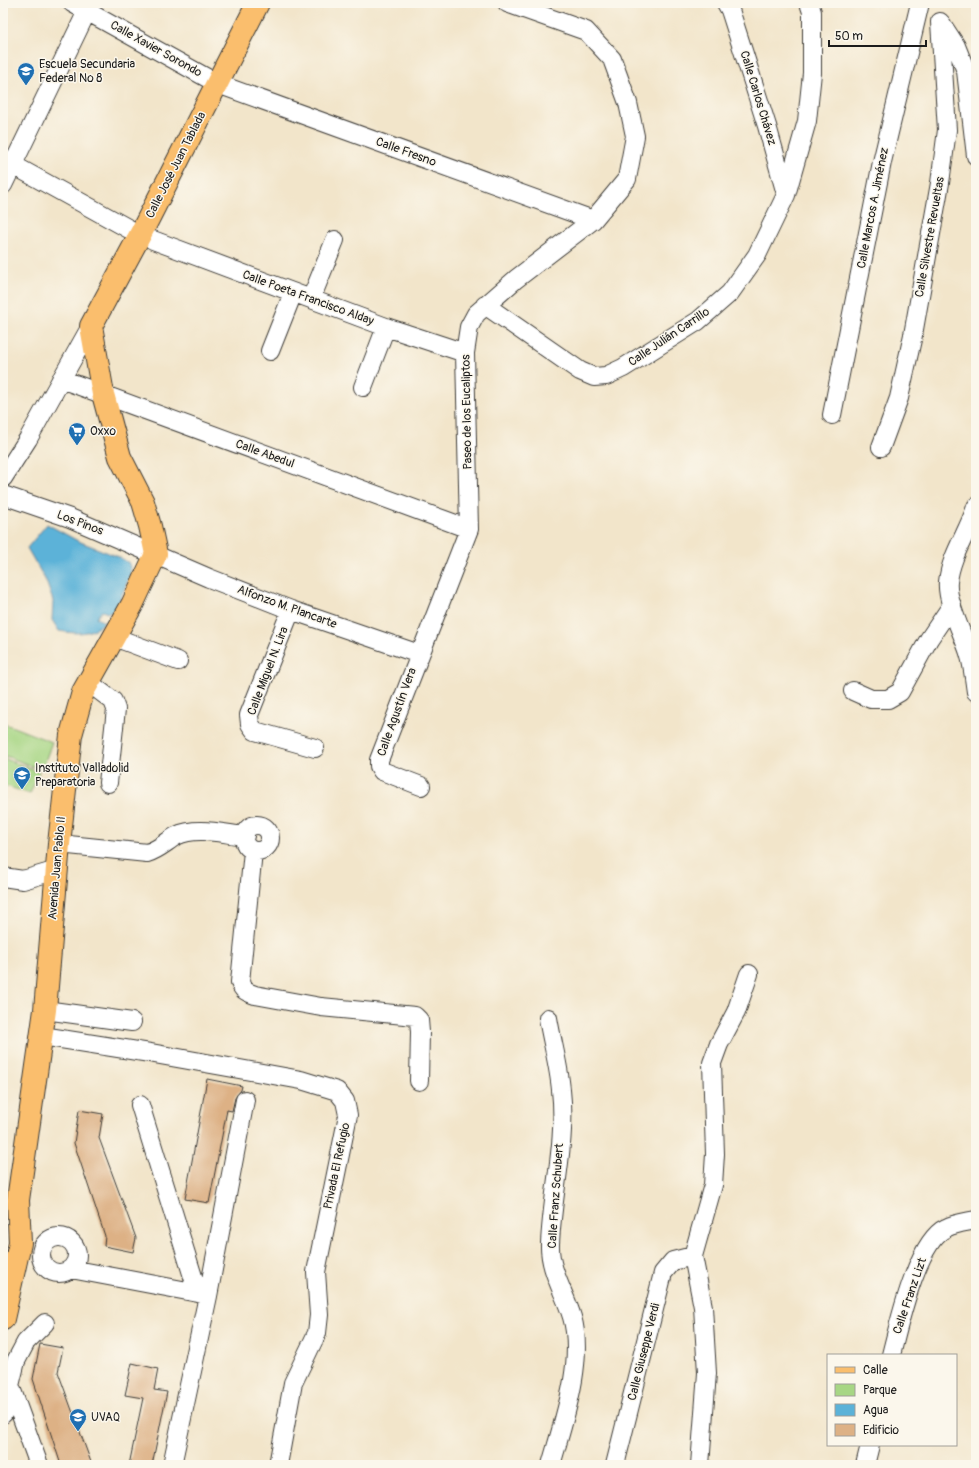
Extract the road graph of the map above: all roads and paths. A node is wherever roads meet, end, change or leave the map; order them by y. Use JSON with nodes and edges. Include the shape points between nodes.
{"nodes":[{"id":1,"x":72,"y":3,"type":"edge"},
{"id":2,"x":258,"y":3,"type":"edge"},
{"id":3,"x":507,"y":3,"type":"edge"},
{"id":4,"x":726,"y":3,"type":"edge"},
{"id":5,"x":809,"y":3,"type":"edge"},
{"id":6,"x":921,"y":3,"type":"edge"},
{"id":7,"x":90,"y":7,"type":"edge"},
{"id":8,"x":940,"y":22,"type":"junction"},
{"id":9,"x":218,"y":84,"type":"junction"},
{"id":10,"x":976,"y":156,"type":"edge"},
{"id":11,"x":8,"y":162,"type":"edge"},
{"id":12,"x":3,"y":185,"type":"edge"},
{"id":13,"x":786,"y":195,"type":"junction"},
{"id":14,"x":593,"y":220,"type":"junction"},
{"id":15,"x":146,"y":237,"type":"junction"},
{"id":16,"x":334,"y":240,"type":"dead end"},
{"id":17,"x":293,"y":293,"type":"junction"},
{"id":18,"x":311,"y":299,"type":"junction"},
{"id":19,"x":485,"y":305,"type":"junction"},
{"id":20,"x":91,"y":326,"type":"junction"},
{"id":21,"x":386,"y":327,"type":"junction"},
{"id":22,"x":270,"y":351,"type":"dead end"},
{"id":23,"x":465,"y":353,"type":"junction"},
{"id":24,"x":61,"y":378,"type":"junction"},
{"id":25,"x":363,"y":387,"type":"dead end"},
{"id":26,"x":103,"y":394,"type":"junction"},
{"id":27,"x":832,"y":415,"type":"dead end"},
{"id":28,"x":881,"y":447,"type":"dead end"},
{"id":29,"x":3,"y":478,"type":"edge"},
{"id":30,"x":3,"y":495,"type":"edge"},
{"id":31,"x":976,"y":507,"type":"edge"},
{"id":32,"x":469,"y":529,"type":"junction"},
{"id":33,"x":156,"y":554,"type":"junction"},
{"id":34,"x":952,"y":606,"type":"junction"},
{"id":35,"x":291,"y":610,"type":"junction"},
{"id":36,"x":114,"y":637,"type":"junction"},
{"id":37,"x":419,"y":654,"type":"junction"},
{"id":38,"x":178,"y":661,"type":"dead end"},
{"id":39,"x":88,"y":682,"type":"junction"},
{"id":40,"x":853,"y":691,"type":"dead end"},
{"id":41,"x":976,"y":692,"type":"edge"},
{"id":42,"x":315,"y":748,"type":"dead end"},
{"id":43,"x":108,"y":783,"type":"dead end"},
{"id":44,"x":421,"y":786,"type":"dead end"},
{"id":45,"x":59,"y":844,"type":"junction"},
{"id":46,"x":3,"y":877,"type":"edge"},
{"id":47,"x":56,"y":877,"type":"junction"},
{"id":48,"x":3,"y":889,"type":"edge"},
{"id":49,"x":749,"y":974,"type":"dead end"},
{"id":50,"x":45,"y":1010,"type":"junction"},
{"id":51,"x":548,"y":1018,"type":"dead end"},
{"id":52,"x":132,"y":1022,"type":"dead end"},
{"id":53,"x":42,"y":1036,"type":"junction"},
{"id":54,"x":419,"y":1081,"type":"dead end"},
{"id":55,"x":245,"y":1100,"type":"dead end"},
{"id":56,"x":140,"y":1105,"type":"dead end"},
{"id":57,"x":18,"y":1200,"type":"junction"},
{"id":58,"x":976,"y":1220,"type":"edge"},
{"id":59,"x":3,"y":1224,"type":"edge"},
{"id":60,"x":693,"y":1256,"type":"junction"},
{"id":61,"x":71,"y":1269,"type":"dead end"},
{"id":62,"x":203,"y":1294,"type":"junction"},
{"id":63,"x":3,"y":1319,"type":"edge"},
{"id":64,"x":45,"y":1322,"type":"dead end"},
{"id":65,"x":891,"y":1354,"type":"edge"},
{"id":66,"x":10,"y":1385,"type":"junction"},
{"id":67,"x":3,"y":1414,"type":"edge"},
{"id":68,"x":870,"y":1446,"type":"edge"},
{"id":69,"x":39,"y":1465,"type":"edge"},
{"id":70,"x":172,"y":1465,"type":"edge"},
{"id":71,"x":278,"y":1465,"type":"edge"},
{"id":72,"x":551,"y":1465,"type":"edge"},
{"id":73,"x":615,"y":1465,"type":"edge"},
{"id":74,"x":700,"y":1465,"type":"edge"},
{"id":75,"x":865,"y":1465,"type":"edge"}],
"edges":[{"from":1,"to":7,"type":"street","name":"Calle Xavier Sorondo"},
{"from":2,"to":9,"type":"main road","name":"Calle José Juan Tablada"},
{"from":3,"to":14,"type":"street","name":"Paseo de los Eucaliptos","via":[[586,31],[612,60],[628,103],[635,136],[627,179]]},
{"from":4,"to":13,"type":"street","name":"Calle Carlos Chávez","via":[[767,126]]},
{"from":5,"to":13,"type":"street","name":"Calle Julián Carrillo","via":[[812,12],[812,73],[807,121]]},
{"from":6,"to":8,"type":"street"},
{"from":6,"to":27,"type":"street","name":"Calle Marcos A. Jiménez","via":[[882,162]]},
{"from":7,"to":9,"type":"street","name":"Calle Xavier Sorondo"},
{"from":7,"to":11,"type":"street"},
{"from":8,"to":10,"type":"street","via":[[956,46],[966,72]]},
{"from":8,"to":28,"type":"street","name":"Calle Silvestre Revueltas","via":[[947,130],[940,183],[914,335],[899,398]]},
{"from":9,"to":14,"type":"street","name":"Calle Fresno"},
{"from":9,"to":15,"type":"main road","name":"Calle José Juan Tablada"},
{"from":11,"to":12,"type":"street"},
{"from":11,"to":15,"type":"street","name":"Calle Poeta Francisco Alday"},
{"from":13,"to":19,"type":"street","name":"Calle Julián Carrillo","via":[[757,255],[730,293],[698,320],[623,368],[606,376],[594,377],[580,370]]},
{"from":14,"to":19,"type":"street","name":"Paseo de los Eucaliptos","via":[[516,278]]},
{"from":15,"to":17,"type":"street","name":"Calle Poeta Francisco Alday"},
{"from":15,"to":20,"type":"main road","name":"Calle José Juan Tablada"},
{"from":16,"to":18,"type":"street"},
{"from":17,"to":18,"type":"street","name":"Calle Poeta Francisco Alday"},
{"from":17,"to":22,"type":"street"},
{"from":18,"to":21,"type":"street","name":"Calle Poeta Francisco Alday"},
{"from":19,"to":23,"type":"street","name":"Paseo de los Eucaliptos","via":[[469,327]]},
{"from":20,"to":24,"type":"street","name":"Calle José Juan Tablada"},
{"from":20,"to":26,"type":"main road"},
{"from":21,"to":23,"type":"street","name":"Calle Poeta Francisco Alday"},
{"from":21,"to":25,"type":"street"},
{"from":23,"to":32,"type":"street","name":"Paseo de los Eucaliptos"},
{"from":24,"to":26,"type":"street","name":"Calle Abedul"},
{"from":24,"to":29,"type":"street","name":"Calle José Juan Tablada","via":[[28,439]]},
{"from":26,"to":32,"type":"street","name":"Calle Abedul"},
{"from":26,"to":33,"type":"main road","via":[[120,457],[143,502]]},
{"from":30,"to":33,"type":"street","name":"Los Pinos","via":[[70,518]]},
{"from":31,"to":34,"type":"street","via":[[954,557],[948,584]]},
{"from":32,"to":37,"type":"street","name":"Paseo de los Eucaliptos"},
{"from":33,"to":35,"type":"street","name":"Alfonzo M. Plancarte"},
{"from":33,"to":36,"type":"main road","name":"Avenida Juan Pablo II"},
{"from":34,"to":40,"type":"street","via":[[929,639],[900,692],[888,700],[871,699]]},
{"from":34,"to":41,"type":"street","via":[[969,654]]},
{"from":35,"to":37,"type":"street","name":"Alfonzo M. Plancarte"},
{"from":35,"to":42,"type":"street","name":"Calle Miguel N. Lira","via":[[249,715],[250,724],[255,731]]},
{"from":36,"to":38,"type":"street"},
{"from":36,"to":39,"type":"main road","name":"Avenida Juan Pablo II"},
{"from":37,"to":44,"type":"street","name":"Calle Agustín Vera","via":[[379,760],[379,766],[382,770]]},
{"from":39,"to":43,"type":"street","via":[[114,700],[116,709]]},
{"from":39,"to":45,"type":"main road","name":"Avenida Juan Pablo II","via":[[70,735]]},
{"from":45,"to":47,"type":"main road","name":"Avenida Juan Pablo II"},
{"from":45,"to":54,"type":"street","via":[[147,853],[155,851],[177,836],[192,831],[249,843],[240,982],[242,988],[255,995],[314,1006],[415,1016],[419,1020],[420,1032]]},
{"from":46,"to":47,"type":"street","via":[[23,880]]},
{"from":47,"to":48,"type":"street","via":[[24,891]]},
{"from":47,"to":50,"type":"main road","name":"Avenida Juan Pablo II"},
{"from":49,"to":60,"type":"street","via":[[736,1012],[712,1063],[715,1154],[713,1185]]},
{"from":50,"to":52,"type":"street"},
{"from":50,"to":53,"type":"main road","name":"Avenida Juan Pablo II"},
{"from":51,"to":72,"type":"street","name":"Calle Franz Schubert","via":[[561,1091],[561,1135],[550,1246],[554,1270],[572,1317],[576,1340],[571,1391]]},
{"from":53,"to":57,"type":"main road","name":"Avenida Juan Pablo II"},
{"from":53,"to":71,"type":"street","name":"Privada El Refugio","via":[[150,1052],[302,1080],[336,1091],[346,1101],[348,1115],[316,1272],[319,1315],[317,1333],[293,1383]]},
{"from":55,"to":62,"type":"street"},
{"from":56,"to":62,"type":"street"},
{"from":57,"to":59,"type":"main road","name":"Avenida Juan Pablo II"},
{"from":57,"to":63,"type":"main road","name":"Avenida Juan Pablo II","via":[[20,1243]]},
{"from":58,"to":65,"type":"street","name":"Calle Franz Lizt","via":[[946,1228],[930,1242],[916,1269]]},
{"from":60,"to":73,"type":"street","name":"Calle Giuseppe Verdi","via":[[673,1261],[663,1273]]},
{"from":60,"to":74,"type":"street","via":[[702,1307],[707,1373]]},
{"from":61,"to":62,"type":"street"},
{"from":62,"to":70,"type":"street"},
{"from":64,"to":66,"type":"street","via":[[26,1342],[16,1361]]},
{"from":66,"to":67,"type":"street"},
{"from":66,"to":69,"type":"street"},
{"from":68,"to":75,"type":"street"}]}
